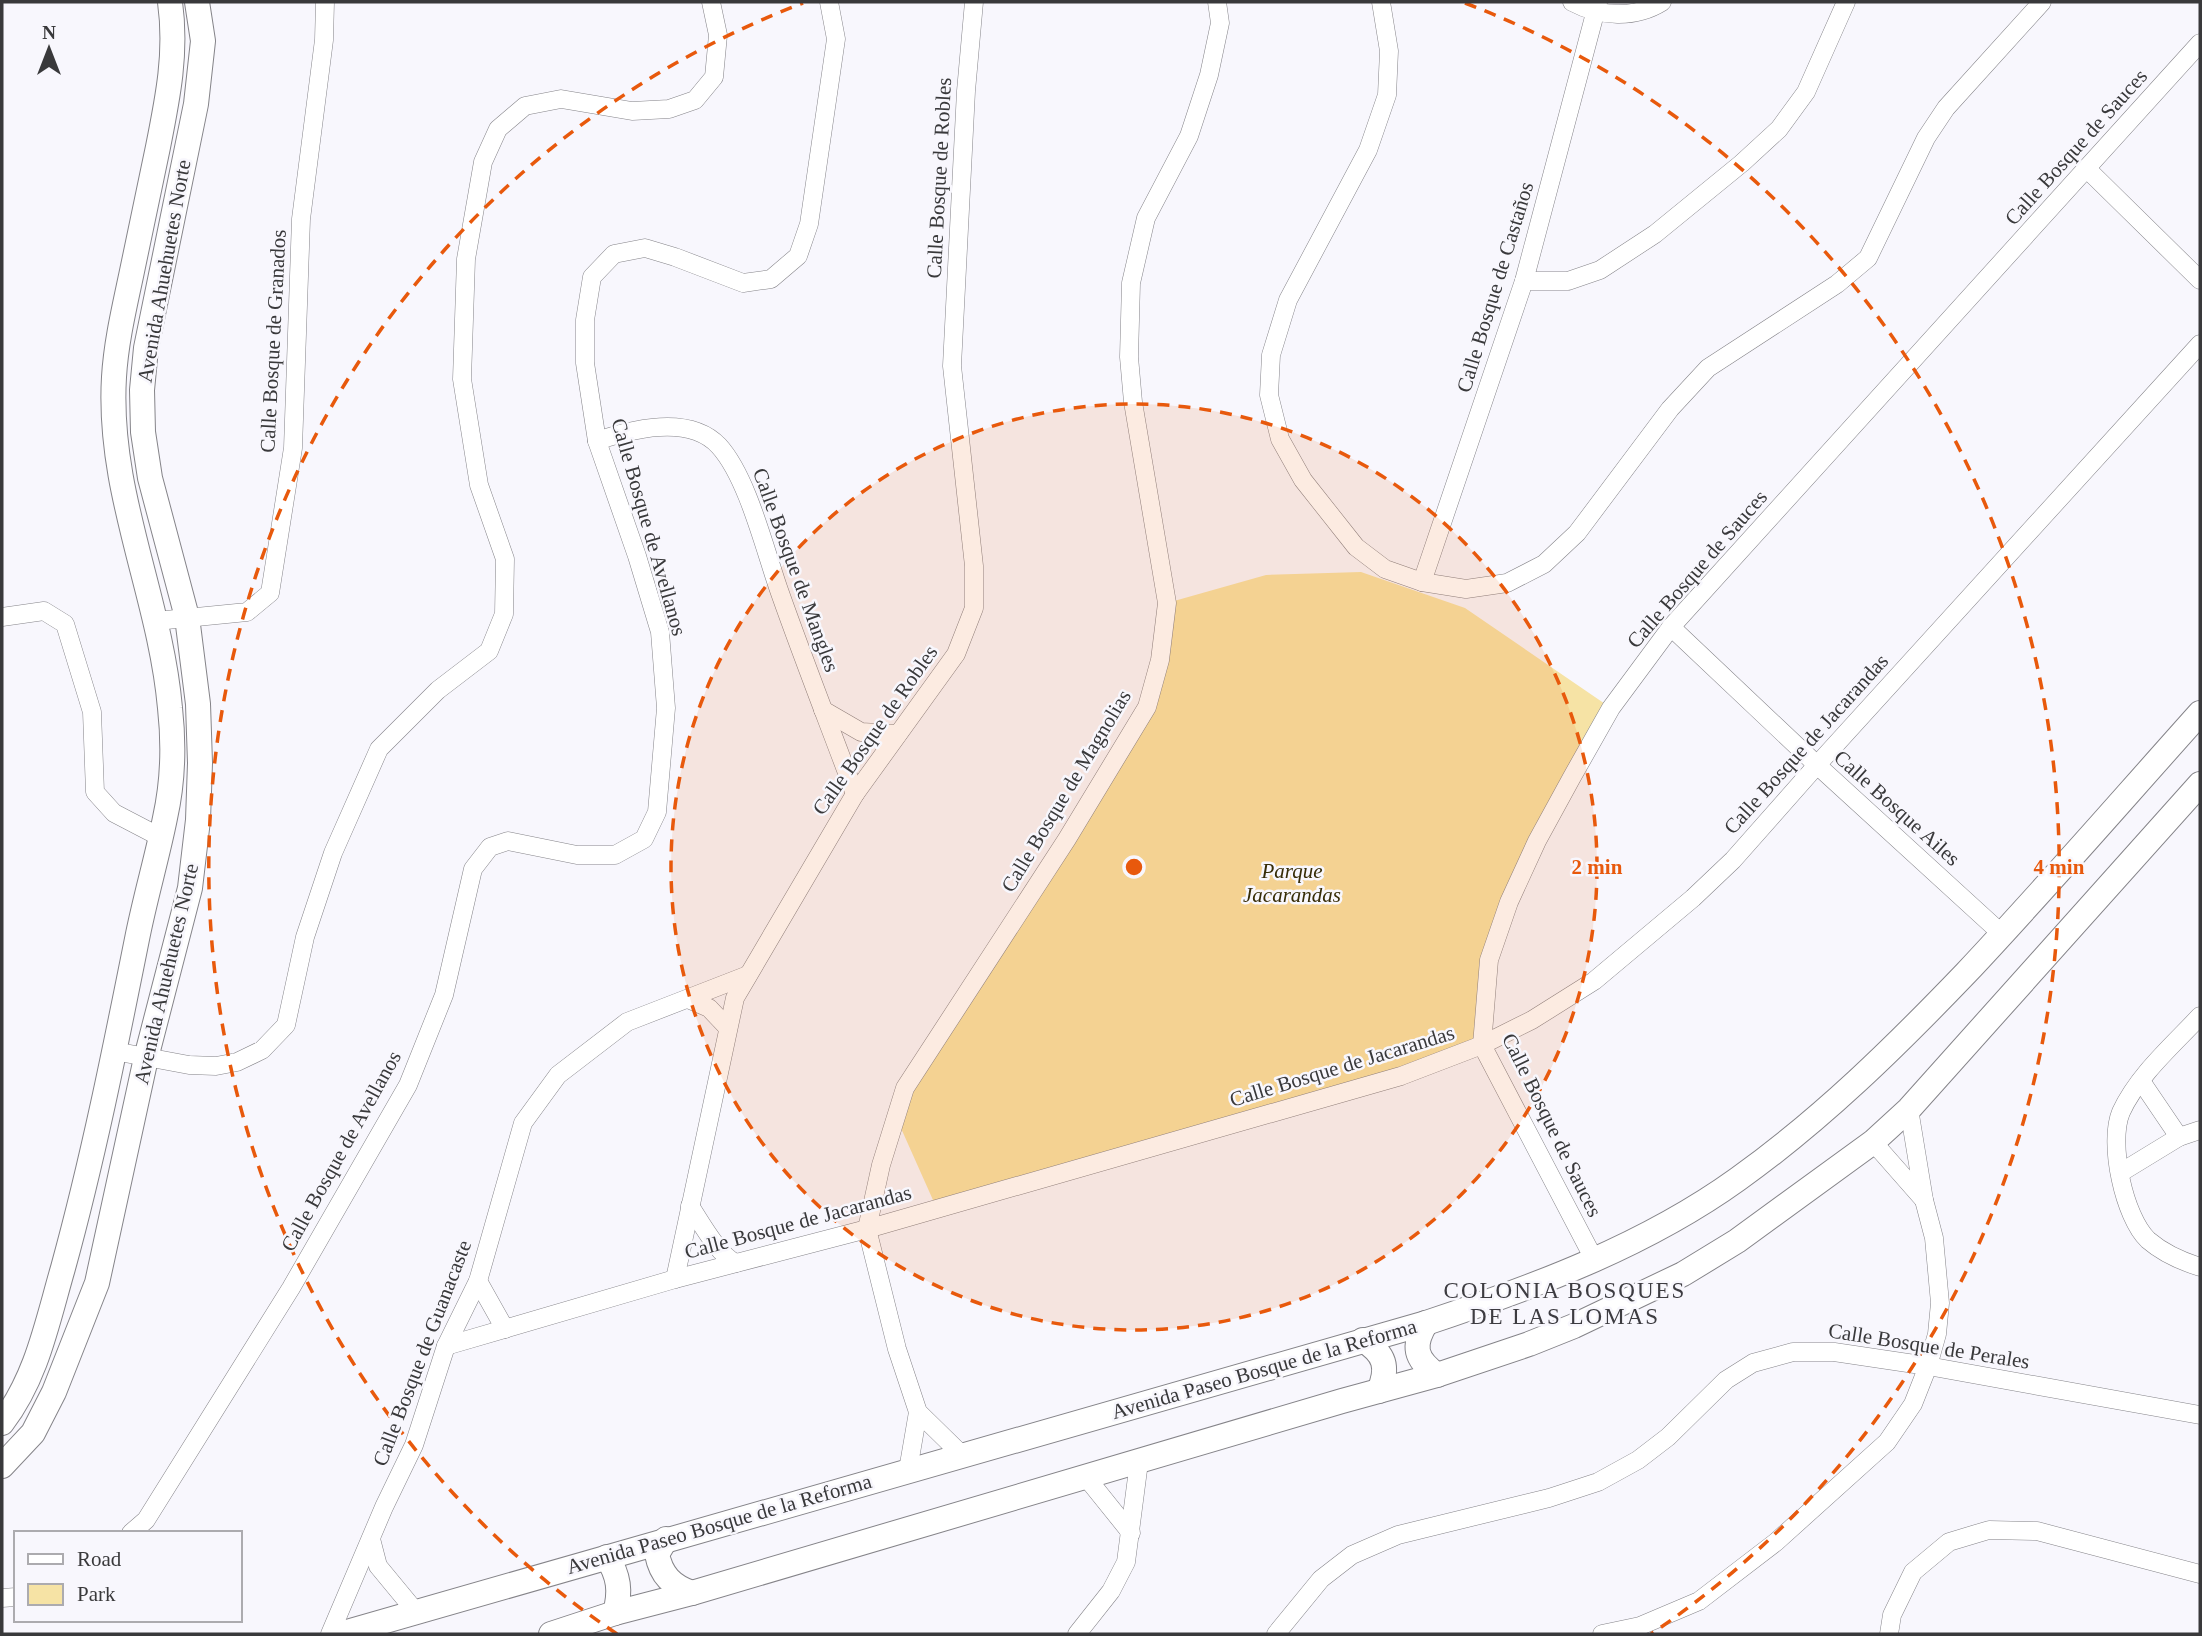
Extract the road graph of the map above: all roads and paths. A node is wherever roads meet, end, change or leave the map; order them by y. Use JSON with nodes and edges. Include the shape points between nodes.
{"nodes":[{"id":1,"x":170,"y":2,"type":"edge"},
{"id":2,"x":197,"y":2,"type":"edge"},
{"id":3,"x":325,"y":2,"type":"edge"},
{"id":4,"x":712,"y":2,"type":"edge"},
{"id":5,"x":829,"y":2,"type":"edge"},
{"id":6,"x":974,"y":2,"type":"edge"},
{"id":7,"x":1217,"y":2,"type":"edge"},
{"id":8,"x":1381,"y":2,"type":"edge"},
{"id":9,"x":1572,"y":2,"type":"edge"},
{"id":10,"x":1662,"y":2,"type":"edge"},
{"id":11,"x":1846,"y":2,"type":"edge"},
{"id":12,"x":2042,"y":2,"type":"edge"},
{"id":13,"x":1597,"y":7,"type":"edge"},
{"id":14,"x":2200,"y":43,"type":"edge"},
{"id":15,"x":2087,"y":169,"type":"junction"},
{"id":16,"x":2200,"y":279,"type":"edge"},
{"id":17,"x":1524,"y":281,"type":"junction"},
{"id":18,"x":2200,"y":344,"type":"edge"},
{"id":19,"x":597,"y":441,"type":"junction"},
{"id":20,"x":1422,"y":582,"type":"junction"},
{"id":21,"x":2,"y":617,"type":"edge"},
{"id":22,"x":187,"y":617,"type":"junction"},
{"id":23,"x":156,"y":621,"type":"junction"},
{"id":24,"x":1671,"y":627,"type":"junction"},
{"id":25,"x":823,"y":710,"type":"junction"},
{"id":26,"x":2200,"y":713,"type":"edge"},
{"id":27,"x":898,"y":734,"type":"junction"},
{"id":28,"x":1816,"y":765,"type":"junction"},
{"id":29,"x":2200,"y":784,"type":"edge"},
{"id":30,"x":855,"y":794,"type":"junction"},
{"id":31,"x":160,"y":837,"type":"junction"},
{"id":32,"x":2002,"y":934,"type":"junction"},
{"id":33,"x":748,"y":975,"type":"junction"},
{"id":34,"x":688,"y":999,"type":"junction"},
{"id":35,"x":2200,"y":1016,"type":"edge"},
{"id":36,"x":728,"y":1028,"type":"junction"},
{"id":37,"x":1482,"y":1045,"type":"junction"},
{"id":38,"x":114,"y":1051,"type":"junction"},
{"id":39,"x":146,"y":1058,"type":"junction"},
{"id":40,"x":2141,"y":1081,"type":"junction"},
{"id":41,"x":1909,"y":1109,"type":"junction"},
{"id":42,"x":2200,"y":1130,"type":"edge"},
{"id":43,"x":2179,"y":1138,"type":"junction"},
{"id":44,"x":1873,"y":1142,"type":"junction"},
{"id":45,"x":2120,"y":1173,"type":"junction"},
{"id":46,"x":1924,"y":1200,"type":"junction"},
{"id":47,"x":690,"y":1206,"type":"junction"},
{"id":48,"x":867,"y":1229,"type":"junction"},
{"id":49,"x":1594,"y":1259,"type":"junction"},
{"id":50,"x":736,"y":1263,"type":"junction"},
{"id":51,"x":2200,"y":1268,"type":"edge"},
{"id":52,"x":675,"y":1279,"type":"junction"},
{"id":53,"x":478,"y":1281,"type":"junction"},
{"id":54,"x":1426,"y":1323,"type":"junction"},
{"id":55,"x":505,"y":1329,"type":"junction"},
{"id":56,"x":1363,"y":1340,"type":"junction"},
{"id":57,"x":446,"y":1346,"type":"junction"},
{"id":58,"x":1928,"y":1366,"type":"junction"},
{"id":59,"x":1437,"y":1375,"type":"junction"},
{"id":60,"x":1379,"y":1391,"type":"junction"},
{"id":61,"x":918,"y":1412,"type":"junction"},
{"id":62,"x":2200,"y":1415,"type":"edge"},
{"id":63,"x":2,"y":1423,"type":"edge"},
{"id":64,"x":962,"y":1455,"type":"junction"},
{"id":65,"x":1139,"y":1462,"type":"junction"},
{"id":66,"x":2,"y":1466,"type":"edge"},
{"id":67,"x":908,"y":1470,"type":"junction"},
{"id":68,"x":1086,"y":1477,"type":"junction"},
{"id":69,"x":133,"y":1531,"type":"edge"},
{"id":70,"x":1131,"y":1533,"type":"junction"},
{"id":71,"x":371,"y":1539,"type":"junction"},
{"id":72,"x":666,"y":1539,"type":"junction"},
{"id":73,"x":607,"y":1557,"type":"junction"},
{"id":74,"x":2200,"y":1574,"type":"edge"},
{"id":75,"x":692,"y":1593,"type":"junction"},
{"id":76,"x":416,"y":1612,"type":"junction"},
{"id":77,"x":615,"y":1614,"type":"junction"},
{"id":78,"x":330,"y":1634,"type":"edge"},
{"id":79,"x":341,"y":1634,"type":"edge"},
{"id":80,"x":551,"y":1634,"type":"edge"},
{"id":81,"x":599,"y":1634,"type":"edge"},
{"id":82,"x":1077,"y":1634,"type":"edge"},
{"id":83,"x":1276,"y":1634,"type":"edge"},
{"id":84,"x":1602,"y":1634,"type":"edge"},
{"id":85,"x":1889,"y":1634,"type":"edge"}],
"edges":[{"from":1,"to":23,"type":"main road","name":"Avenida Ahuehuetes Norte","via":[[174,42],[168,97],[119,333],[113,410],[125,507]]},
{"from":2,"to":22,"type":"main road","name":"Avenida Ahuehuetes Norte","via":[[203,41],[196,104],[146,348],[142,390],[150,478]]},
{"from":3,"to":22,"type":"street","name":"Calle Bosque de Granados","via":[[301,219],[293,448],[270,593],[247,612]]},
{"from":4,"to":39,"type":"street","via":[[718,35],[714,77],[695,100],[669,109],[632,111],[561,99],[525,106],[498,129],[483,162],[466,259],[462,379],[479,485],[505,559],[503,614],[489,651],[438,690],[379,749],[333,853],[305,937],[286,1025],[262,1050],[237,1062],[216,1066]]},
{"from":5,"to":19,"type":"street","name":"Calle Bosque de Avellanos","via":[[835,39],[809,224],[797,256],[771,279],[743,283],[645,248],[614,254],[592,277],[585,320],[585,363]]},
{"from":6,"to":27,"type":"street","name":"Calle Bosque de Robles","via":[[952,366],[974,566],[974,608],[956,654]]},
{"from":7,"to":48,"type":"street","name":"Calle Bosque de Magnolias","via":[[1220,23],[1209,75],[1189,136],[1146,218],[1131,283],[1133,402],[1167,603],[1160,660],[1147,707],[905,1088]]},
{"from":8,"to":20,"type":"street","via":[[1389,51],[1387,95],[1368,150],[1288,300],[1271,355],[1269,395],[1280,439],[1303,480],[1356,547],[1385,569]]},
{"from":9,"to":13,"type":"street"},
{"from":10,"to":13,"type":"street","via":[[1635,13],[1609,14]]},
{"from":11,"to":17,"type":"street","via":[[1806,92],[1779,129],[1742,163],[1655,234],[1600,270],[1568,281]]},
{"from":12,"to":20,"type":"street","via":[[1946,108],[1926,138],[1868,258],[1837,284],[1707,368],[1670,409],[1577,533],[1544,564],[1507,583],[1466,589]]},
{"from":13,"to":17,"type":"street","name":"Calle Bosque de Castaños"},
{"from":14,"to":15,"type":"street","name":"Calle Bosque de Sauces"},
{"from":15,"to":16,"type":"street"},
{"from":15,"to":24,"type":"street","name":"Calle Bosque de Sauces"},
{"from":17,"to":20,"type":"street","name":"Calle Bosque de Castaños"},
{"from":18,"to":28,"type":"street","name":"Calle Bosque de Jacarandas"},
{"from":19,"to":25,"type":"street","name":"Calle Bosque de Mangles","via":[[631,429],[662,426],[695,431],[718,445],[741,480]]},
{"from":19,"to":69,"type":"street","name":"Calle Bosque de Avellanos","via":[[660,632],[666,708],[657,812],[644,839],[615,856],[577,855],[508,841],[491,847],[473,869],[444,995],[408,1085],[291,1288],[146,1520]]},
{"from":21,"to":31,"type":"street","via":[[44,611],[65,624],[92,712],[95,792],[114,813]]},
{"from":22,"to":23,"type":"street","name":"Calle Bosque de Granados"},
{"from":22,"to":39,"type":"main road","name":"Avenida Ahuehuetes Norte","via":[[198,704],[198,820],[190,888]]},
{"from":23,"to":31,"type":"main road","name":"Avenida Ahuehuetes Norte","via":[[170,708],[172,763]]},
{"from":24,"to":28,"type":"street","name":"Calle Bosque Ailes"},
{"from":24,"to":37,"type":"street","name":"Calle Bosque de Sauces","via":[[1611,708],[1509,902],[1489,960]]},
{"from":25,"to":27,"type":"street","via":[[861,732]]},
{"from":25,"to":30,"type":"street","name":"Calle Bosque de Mangles"},
{"from":26,"to":32,"type":"main road","name":"Avenida Paseo Bosque de la Reforma"},
{"from":27,"to":30,"type":"street","name":"Calle Bosque de Robles"},
{"from":28,"to":32,"type":"street","name":"Calle Bosque Ailes"},
{"from":28,"to":37,"type":"street","name":"Calle Bosque de Jacarandas","via":[[1733,860],[1651,934],[1594,981]]},
{"from":29,"to":41,"type":"main road"},
{"from":30,"to":33,"type":"street","name":"Calle Bosque de Robles"},
{"from":31,"to":38,"type":"main road","name":"Avenida Ahuehuetes Norte"},
{"from":32,"to":49,"type":"main road","name":"Avenida Paseo Bosque de la Reforma","via":[[1900,1041],[1817,1118],[1737,1180],[1662,1226]]},
{"from":33,"to":34,"type":"street","name":"Calle Bosque de Guanacaste"},
{"from":33,"to":36,"type":"street","name":"Calle Bosque de Robles","via":[[735,998]]},
{"from":34,"to":36,"type":"street","via":[[709,1008]]},
{"from":34,"to":53,"type":"street","name":"Calle Bosque de Guanacaste","via":[[628,1022],[558,1075],[523,1123]]},
{"from":35,"to":40,"type":"street"},
{"from":36,"to":47,"type":"street","name":"Calle Bosque de Robles"},
{"from":37,"to":48,"type":"street","name":"Calle Bosque de Jacarandas","via":[[1401,1076]]},
{"from":37,"to":49,"type":"street","name":"Calle Bosque de Sauces"},
{"from":38,"to":39,"type":"street"},
{"from":38,"to":63,"type":"main road","name":"Avenida Ahuehuetes Norte","via":[[87,1180],[38,1358],[22,1395]]},
{"from":39,"to":66,"type":"main road","name":"Avenida Ahuehuetes Norte","via":[[97,1283],[33,1433]]},
{"from":40,"to":43,"type":"street"},
{"from":40,"to":45,"type":"street","via":[[2121,1113],[2115,1142]]},
{"from":41,"to":44,"type":"main road"},
{"from":41,"to":46,"type":"street"},
{"from":42,"to":43,"type":"street"},
{"from":43,"to":45,"type":"street"},
{"from":44,"to":46,"type":"street"},
{"from":44,"to":59,"type":"main road","via":[[1737,1241],[1683,1274],[1574,1326]]},
{"from":45,"to":51,"type":"street","via":[[2127,1206],[2147,1239],[2177,1260]]},
{"from":46,"to":58,"type":"street","via":[[1935,1248],[1940,1303]]},
{"from":47,"to":50,"type":"street"},
{"from":47,"to":52,"type":"street","name":"Calle Bosque de Robles"},
{"from":48,"to":50,"type":"street","name":"Calle Bosque de Jacarandas"},
{"from":48,"to":61,"type":"street","name":"Calle Bosque de Magnolias"},
{"from":49,"to":54,"type":"main road","name":"Avenida Paseo Bosque de la Reforma"},
{"from":50,"to":52,"type":"street","name":"Calle Bosque de Jacarandas"},
{"from":52,"to":55,"type":"street","name":"Calle Bosque de Jacarandas"},
{"from":53,"to":55,"type":"street"},
{"from":53,"to":57,"type":"street","name":"Calle Bosque de Guanacaste"},
{"from":54,"to":56,"type":"main road","name":"Avenida Paseo Bosque de la Reforma"},
{"from":54,"to":59,"type":"main road","via":[[1418,1336],[1418,1352],[1424,1366]]},
{"from":55,"to":57,"type":"street","name":"Calle Bosque de Jacarandas"},
{"from":56,"to":60,"type":"main road","via":[[1376,1348],[1383,1361],[1385,1377]]},
{"from":56,"to":64,"type":"main road","name":"Avenida Paseo Bosque de la Reforma"},
{"from":57,"to":71,"type":"street","name":"Calle Bosque de Guanacaste","via":[[414,1445]]},
{"from":58,"to":62,"type":"street","name":"Calle Bosque de Perales"},
{"from":58,"to":83,"type":"street","name":"Calle Bosque de Perales","via":[[1834,1352],[1793,1352],[1753,1363],[1726,1380],[1668,1437],[1598,1482],[1398,1535],[1352,1555],[1321,1579]]},
{"from":58,"to":84,"type":"street","via":[[1913,1404],[1887,1442],[1776,1542],[1699,1601],[1640,1626]]},
{"from":59,"to":60,"type":"main road"},
{"from":60,"to":65,"type":"main road"},
{"from":61,"to":64,"type":"street","name":"Calle Bosque de Magnolias"},
{"from":61,"to":67,"type":"street","name":"Calle Bosque de Magnolias"},
{"from":64,"to":67,"type":"main road","name":"Avenida Paseo Bosque de la Reforma"},
{"from":65,"to":68,"type":"main road"},
{"from":65,"to":70,"type":"street"},
{"from":67,"to":72,"type":"main road","name":"Avenida Paseo Bosque de la Reforma"},
{"from":68,"to":70,"type":"street"},
{"from":68,"to":75,"type":"main road"},
{"from":70,"to":82,"type":"street","via":[[1126,1562],[1111,1591]]},
{"from":71,"to":76,"type":"street","via":[[378,1566]]},
{"from":71,"to":78,"type":"street","name":"Calle Bosque de Guanacaste"},
{"from":72,"to":73,"type":"main road","name":"Avenida Paseo Bosque de la Reforma"},
{"from":72,"to":75,"type":"main road","via":[[657,1554],[660,1570],[676,1587]]},
{"from":73,"to":76,"type":"main road","name":"Avenida Paseo Bosque de la Reforma"},
{"from":73,"to":77,"type":"main road","via":[[619,1586]]},
{"from":74,"to":85,"type":"street","via":[[2037,1531],[1989,1530],[1949,1542],[1913,1572],[1892,1615]]},
{"from":75,"to":77,"type":"main road"},
{"from":76,"to":79,"type":"main road","name":"Avenida Paseo Bosque de la Reforma"},
{"from":77,"to":80,"type":"main road"},
{"from":77,"to":81,"type":"street"}]}
